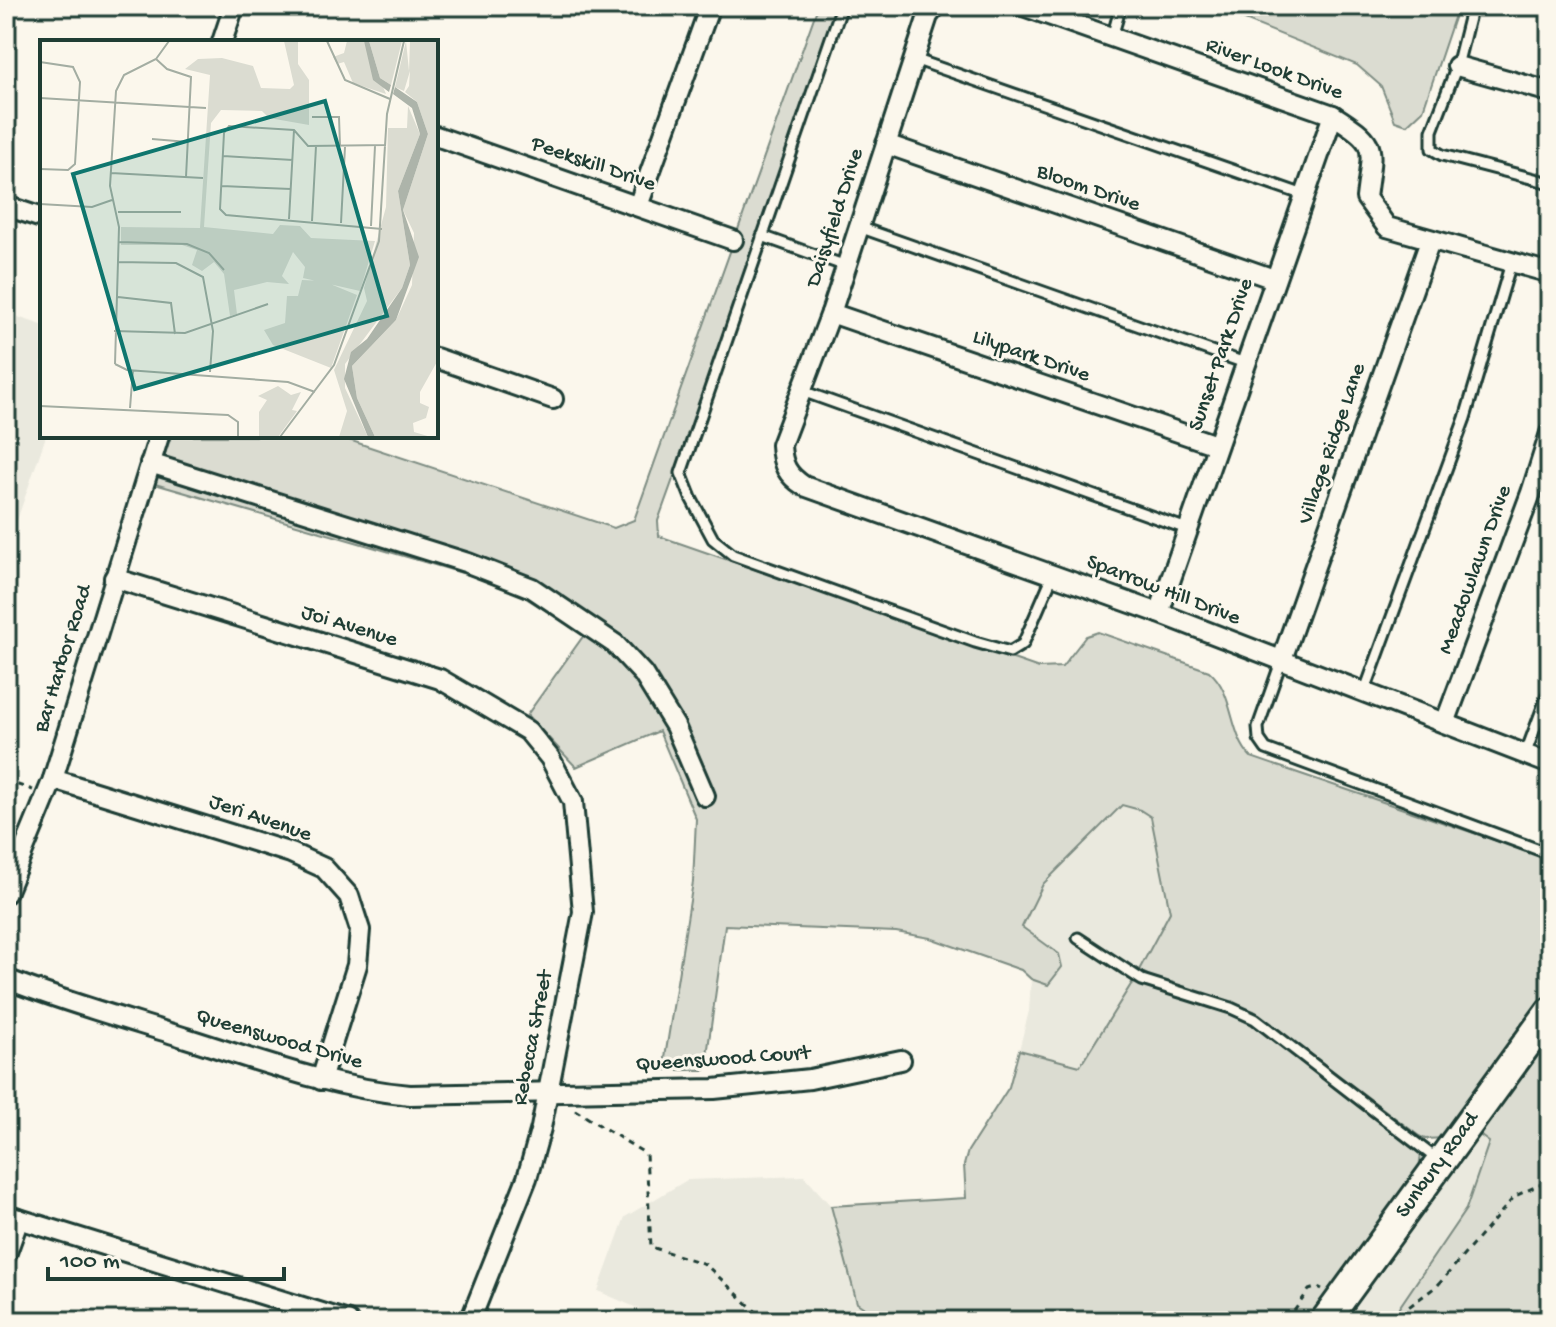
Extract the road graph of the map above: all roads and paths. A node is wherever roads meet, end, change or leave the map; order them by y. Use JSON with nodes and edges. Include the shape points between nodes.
{"nodes":[{"id":1,"x":234,"y":6,"type":"edge"},
{"id":2,"x":842,"y":6,"type":"edge"},
{"id":3,"x":936,"y":6,"type":"edge"},
{"id":4,"x":1023,"y":6,"type":"edge"},
{"id":5,"x":1121,"y":6,"type":"edge"},
{"id":6,"x":1472,"y":6,"type":"edge"},
{"id":7,"x":705,"y":7,"type":"edge"},
{"id":8,"x":1112,"y":37,"type":"junction"},
{"id":9,"x":223,"y":40,"type":"edge"},
{"id":10,"x":914,"y":59,"type":"junction"},
{"id":11,"x":1457,"y":66,"type":"junction"},
{"id":12,"x":1550,"y":92,"type":"edge"},
{"id":13,"x":1333,"y":115,"type":"junction"},
{"id":14,"x":438,"y":137,"type":"edge"},
{"id":15,"x":886,"y":144,"type":"junction"},
{"id":16,"x":1550,"y":183,"type":"edge"},
{"id":17,"x":1304,"y":195,"type":"junction"},
{"id":18,"x":6,"y":206,"type":"edge"},
{"id":19,"x":638,"y":206,"type":"junction"},
{"id":20,"x":40,"y":217,"type":"edge"},
{"id":21,"x":859,"y":227,"type":"junction"},
{"id":22,"x":762,"y":236,"type":"junction"},
{"id":23,"x":733,"y":240,"type":"dead end"},
{"id":24,"x":1430,"y":241,"type":"junction"},
{"id":25,"x":1511,"y":263,"type":"junction"},
{"id":26,"x":846,"y":266,"type":"junction"},
{"id":27,"x":1550,"y":273,"type":"edge"},
{"id":28,"x":1274,"y":279,"type":"junction"},
{"id":29,"x":831,"y":313,"type":"junction"},
{"id":30,"x":438,"y":359,"type":"edge"},
{"id":31,"x":1245,"y":363,"type":"junction"},
{"id":32,"x":802,"y":391,"type":"junction"},
{"id":33,"x":553,"y":399,"type":"dead end"},
{"id":34,"x":1550,"y":433,"type":"edge"},
{"id":35,"x":158,"y":438,"type":"edge"},
{"id":36,"x":781,"y":445,"type":"joint"},
{"id":37,"x":1216,"y":445,"type":"junction"},
{"id":38,"x":150,"y":463,"type":"junction"},
{"id":39,"x":1187,"y":529,"type":"junction"},
{"id":40,"x":1053,"y":575,"type":"junction"},
{"id":41,"x":114,"y":578,"type":"junction"},
{"id":42,"x":1159,"y":613,"type":"junction"},
{"id":43,"x":1281,"y":662,"type":"junction"},
{"id":44,"x":1550,"y":688,"type":"edge"},
{"id":45,"x":1364,"y":693,"type":"junction"},
{"id":46,"x":1445,"y":723,"type":"junction"},
{"id":47,"x":1525,"y":755,"type":"junction"},
{"id":48,"x":550,"y":758,"type":"joint"},
{"id":49,"x":1550,"y":764,"type":"edge"},
{"id":50,"x":6,"y":781,"type":"edge"},
{"id":51,"x":50,"y":787,"type":"junction"},
{"id":52,"x":705,"y":796,"type":"dead end"},
{"id":53,"x":1550,"y":854,"type":"edge"},
{"id":54,"x":6,"y":893,"type":"edge"},
{"id":55,"x":1078,"y":938,"type":"dead end"},
{"id":56,"x":6,"y":979,"type":"edge"},
{"id":57,"x":1550,"y":1012,"type":"edge"},
{"id":58,"x":901,"y":1060,"type":"dead end"},
{"id":59,"x":321,"y":1080,"type":"junction"},
{"id":60,"x":547,"y":1093,"type":"junction"},
{"id":61,"x":1441,"y":1162,"type":"junction"},
{"id":62,"x":1550,"y":1180,"type":"edge"},
{"id":63,"x":12,"y":1217,"type":"edge"},
{"id":64,"x":6,"y":1255,"type":"edge"},
{"id":65,"x":1342,"y":1298,"type":"junction"},
{"id":66,"x":348,"y":1321,"type":"edge"},
{"id":67,"x":470,"y":1321,"type":"edge"},
{"id":68,"x":766,"y":1321,"type":"edge"},
{"id":69,"x":1287,"y":1321,"type":"edge"},
{"id":70,"x":1325,"y":1321,"type":"edge"},
{"id":71,"x":1390,"y":1321,"type":"edge"}],
"edges":[{"from":1,"to":9,"type":"street"},
{"from":2,"to":22,"type":"lane"},
{"from":3,"to":10,"type":"street","name":"Daisyfield Drive"},
{"from":4,"to":8,"type":"street","name":"River Look Drive"},
{"from":5,"to":8,"type":"lane"},
{"from":6,"to":11,"type":"lane"},
{"from":7,"to":19,"type":"street"},
{"from":8,"to":13,"type":"street","name":"River Look Drive"},
{"from":10,"to":15,"type":"street","name":"Daisyfield Drive"},
{"from":10,"to":17,"type":"lane"},
{"from":11,"to":12,"type":"street"},
{"from":11,"to":16,"type":"lane","via":[[1432,131],[1432,149]]},
{"from":13,"to":17,"type":"street","name":"Sunset Park Drive"},
{"from":13,"to":24,"type":"street","name":"River Look Drive","via":[[1364,135],[1371,150],[1366,198],[1387,227]]},
{"from":14,"to":19,"type":"street","name":"Peekskill Drive"},
{"from":15,"to":21,"type":"street","name":"Daisyfield Drive"},
{"from":15,"to":28,"type":"street","name":"Bloom Drive"},
{"from":17,"to":28,"type":"street","name":"Sunset Park Drive"},
{"from":18,"to":20,"type":"street"},
{"from":19,"to":23,"type":"street","name":"Peekskill Drive"},
{"from":21,"to":26,"type":"street","name":"Daisyfield Drive"},
{"from":21,"to":31,"type":"lane"},
{"from":22,"to":26,"type":"lane"},
{"from":22,"to":40,"type":"lane","via":[[681,473],[713,539],[733,555],[1010,652],[1023,644]]},
{"from":24,"to":25,"type":"street"},
{"from":24,"to":43,"type":"street","name":"Village Ridge Lane"},
{"from":25,"to":27,"type":"street"},
{"from":25,"to":45,"type":"lane","via":[[1465,418]]},
{"from":26,"to":29,"type":"street","name":"Daisyfield Drive"},
{"from":28,"to":31,"type":"street","name":"Sunset Park Drive"},
{"from":29,"to":32,"type":"street","name":"Daisyfield Drive"},
{"from":29,"to":37,"type":"street","name":"Lilypark Drive"},
{"from":30,"to":33,"type":"street"},
{"from":31,"to":37,"type":"street","name":"Sunset Park Drive"},
{"from":32,"to":36,"type":"street","name":"Daisyfield Drive"},
{"from":32,"to":39,"type":"lane"},
{"from":34,"to":46,"type":"street","name":"Meadowlawn Drive"},
{"from":35,"to":38,"type":"street","name":"Bar Harbor Road"},
{"from":36,"to":40,"type":"street","name":"Sparrow Hill Drive","via":[[782,462],[804,486]]},
{"from":37,"to":39,"type":"street","name":"Sunset Park Drive"},
{"from":38,"to":41,"type":"street","name":"Bar Harbor Road"},
{"from":38,"to":52,"type":"street","via":[[532,588],[615,644],[643,674],[675,726]]},
{"from":39,"to":42,"type":"street","name":"Sunset Park Drive"},
{"from":40,"to":42,"type":"street","name":"Sparrow Hill Drive"},
{"from":41,"to":48,"type":"street","name":"Joi Avenue","via":[[440,679],[528,731]]},
{"from":41,"to":51,"type":"street","name":"Bar Harbor Road"},
{"from":42,"to":43,"type":"street","name":"Sparrow Hill Drive"},
{"from":43,"to":45,"type":"street","name":"Sparrow Hill Drive"},
{"from":43,"to":53,"type":"lane","via":[[1258,727],[1266,749]]},
{"from":44,"to":47,"type":"lane"},
{"from":45,"to":46,"type":"street","name":"Sparrow Hill Drive"},
{"from":46,"to":47,"type":"street","name":"Sparrow Hill Drive"},
{"from":47,"to":49,"type":"street","name":"Sparrow Hill Drive"},
{"from":48,"to":60,"type":"street","name":"Rebecca Street","via":[[573,802],[583,912]]},
{"from":50,"to":51,"type":"path"},
{"from":51,"to":54,"type":"street","name":"Bar Harbor Road"},
{"from":51,"to":59,"type":"street","name":"Jeri Avenue","via":[[291,853],[324,868],[349,896],[360,930],[357,965]]},
{"from":55,"to":61,"type":"lane","via":[[1142,980],[1255,1019]]},
{"from":56,"to":59,"type":"street","name":"Queenswood Drive"},
{"from":57,"to":61,"type":"main road","name":"Sunbury Road"},
{"from":58,"to":60,"type":"street","name":"Queenswood Court","via":[[810,1079],[714,1089]]},
{"from":59,"to":60,"type":"street","name":"Queenswood Drive","via":[[410,1095]]},
{"from":60,"to":67,"type":"street","name":"Rebecca Street","via":[[527,1178]]},
{"from":60,"to":68,"type":"path","via":[[646,1154],[651,1247],[705,1264]]},
{"from":61,"to":65,"type":"main road","name":"Sunbury Road"},
{"from":62,"to":71,"type":"path","via":[[1515,1196],[1438,1285]]},
{"from":63,"to":64,"type":"street"},
{"from":63,"to":66,"type":"street"},
{"from":65,"to":69,"type":"path","via":[[1318,1287],[1309,1290]]},
{"from":65,"to":70,"type":"main road","name":"Sunbury Road"}]}
